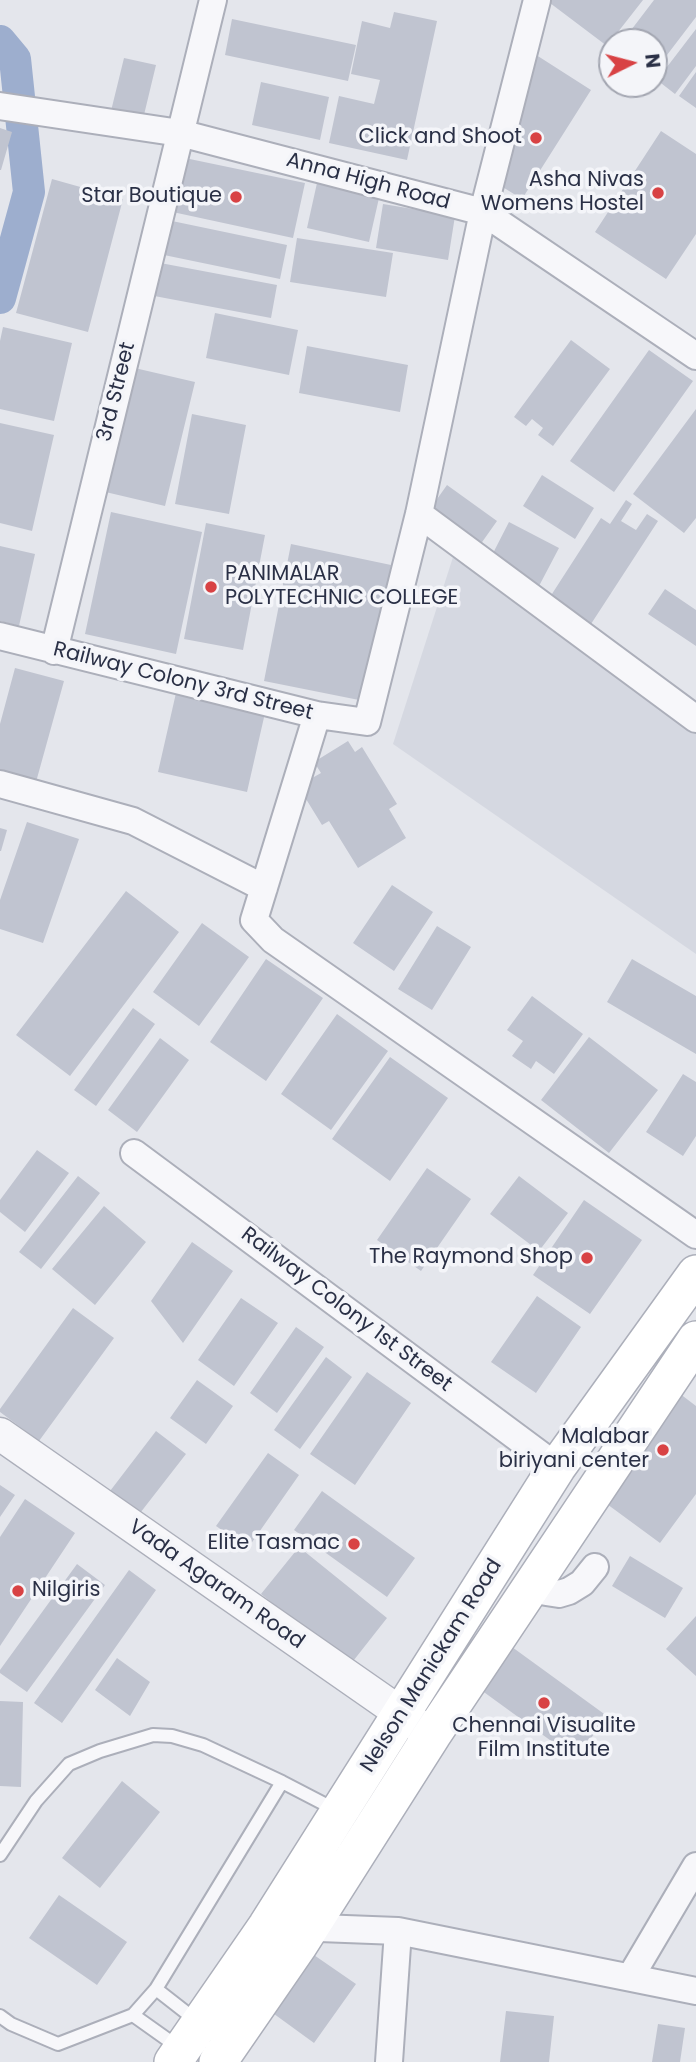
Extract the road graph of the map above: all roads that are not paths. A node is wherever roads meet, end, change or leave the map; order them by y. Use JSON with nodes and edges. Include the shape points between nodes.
{"nodes":[{"id":1,"x":213,"y":0,"type":"edge"},
{"id":2,"x":537,"y":0,"type":"edge"},
{"id":3,"x":0,"y":106,"type":"edge"},
{"id":4,"x":180,"y":133,"type":"junction"},
{"id":5,"x":483,"y":212,"type":"junction"},
{"id":6,"x":696,"y":356,"type":"edge"},
{"id":7,"x":419,"y":514,"type":"junction"},
{"id":8,"x":0,"y":636,"type":"edge"},
{"id":9,"x":54,"y":651,"type":"junction"},
{"id":10,"x":317,"y":715,"type":"junction"},
{"id":11,"x":696,"y":719,"type":"edge"},
{"id":12,"x":0,"y":783,"type":"edge"},
{"id":13,"x":264,"y":888,"type":"junction"},
{"id":14,"x":134,"y":1153,"type":"dead end"},
{"id":15,"x":696,"y":1235,"type":"edge"},
{"id":16,"x":696,"y":1274,"type":"edge"},
{"id":17,"x":696,"y":1340,"type":"edge"},
{"id":18,"x":0,"y":1434,"type":"edge"},
{"id":19,"x":557,"y":1467,"type":"junction"},
{"id":20,"x":595,"y":1567,"type":"dead end"},
{"id":21,"x":532,"y":1584,"type":"junction"},
{"id":22,"x":402,"y":1714,"type":"junction"},
{"id":23,"x":432,"y":1735,"type":"junction"},
{"id":24,"x":282,"y":1782,"type":"junction"},
{"id":25,"x":340,"y":1812,"type":"junction"},
{"id":26,"x":0,"y":1855,"type":"edge"},
{"id":27,"x":696,"y":1866,"type":"edge"},
{"id":28,"x":267,"y":1926,"type":"junction"},
{"id":29,"x":310,"y":1927,"type":"junction"},
{"id":30,"x":398,"y":1931,"type":"junction"},
{"id":31,"x":631,"y":1976,"type":"junction"},
{"id":32,"x":156,"y":1989,"type":"junction"},
{"id":33,"x":696,"y":1991,"type":"edge"},
{"id":34,"x":0,"y":2015,"type":"edge"},
{"id":35,"x":132,"y":2015,"type":"junction"},
{"id":36,"x":185,"y":2045,"type":"edge"},
{"id":37,"x":218,"y":2062,"type":"edge"},
{"id":38,"x":389,"y":2062,"type":"edge"}],
"edges":[{"from":1,"to":4,"type":"street","name":"3rd Street"},
{"from":2,"to":5,"type":"street"},
{"from":3,"to":4,"type":"street","name":"Anna High Road"},
{"from":4,"to":5,"type":"street","name":"Anna High Road"},
{"from":4,"to":9,"type":"street","name":"3rd Street"},
{"from":5,"to":6,"type":"street","name":"Anna High Road"},
{"from":5,"to":7,"type":"street"},
{"from":7,"to":10,"type":"street","name":"Railway Colony 3rd Street","via":[[367,722]]},
{"from":7,"to":11,"type":"street"},
{"from":8,"to":9,"type":"street","name":"Railway Colony 3rd Street"},
{"from":9,"to":10,"type":"street","name":"Railway Colony 3rd Street"},
{"from":10,"to":13,"type":"street"},
{"from":12,"to":13,"type":"street","via":[[133,821]]},
{"from":13,"to":15,"type":"street","via":[[254,920],[273,940]]},
{"from":14,"to":19,"type":"street","name":"Railway Colony 1st Street"},
{"from":16,"to":19,"type":"main road","name":"Nelson Manickam Road"},
{"from":17,"to":21,"type":"main road","name":"Nelson Manickam Road"},
{"from":18,"to":22,"type":"street","name":"Vada Agaram Road"},
{"from":19,"to":22,"type":"main road","name":"Nelson Manickam Road"},
{"from":20,"to":21,"type":"street","via":[[582,1583],[559,1594]]},
{"from":21,"to":23,"type":"main road","name":"Nelson Manickam Road"},
{"from":22,"to":23,"type":"street","name":"Vada Agaram Road"},
{"from":22,"to":25,"type":"main road","name":"Nelson Manickam Road"},
{"from":23,"to":29,"type":"main road","name":"Nelson Manickam Road"},
{"from":24,"to":25,"type":"lane"},
{"from":24,"to":26,"type":"lane","via":[[203,1745],[153,1735],[69,1764],[36,1801]]},
{"from":24,"to":32,"type":"lane"},
{"from":25,"to":28,"type":"main road","name":"Nelson Manickam Road"},
{"from":27,"to":31,"type":"street"},
{"from":28,"to":29,"type":"street"},
{"from":28,"to":36,"type":"main road","name":"Nelson Manickam Road"},
{"from":29,"to":30,"type":"street"},
{"from":29,"to":37,"type":"main road","name":"Nelson Manickam Road"},
{"from":30,"to":31,"type":"street"},
{"from":30,"to":38,"type":"street"},
{"from":31,"to":33,"type":"street"},
{"from":32,"to":35,"type":"lane"},
{"from":32,"to":36,"type":"lane"},
{"from":34,"to":35,"type":"lane","via":[[58,2044]]},
{"from":35,"to":36,"type":"lane"}]}
